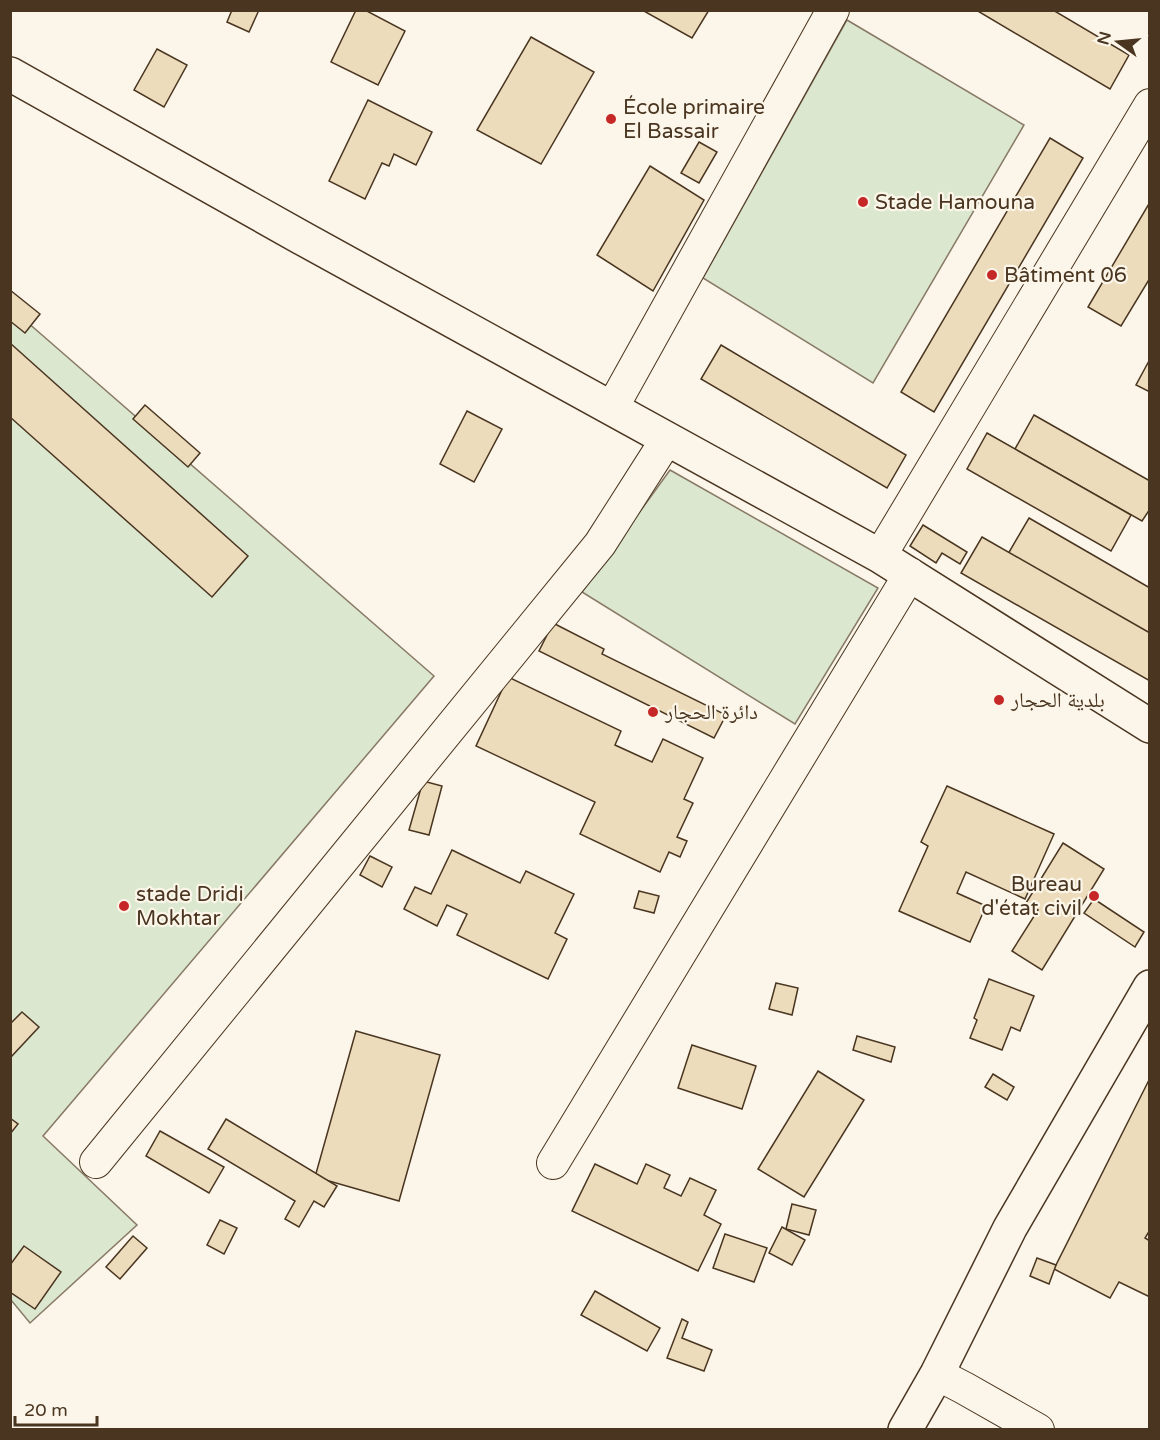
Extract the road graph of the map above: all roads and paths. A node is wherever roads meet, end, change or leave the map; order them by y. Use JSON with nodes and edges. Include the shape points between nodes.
{"nodes":[{"id":1,"x":833,"y":10,"type":"edge"},
{"id":2,"x":10,"y":74,"type":"edge"},
{"id":3,"x":1149,"y":105,"type":"edge"},
{"id":4,"x":612,"y":408,"type":"junction"},
{"id":5,"x":667,"y":439,"type":"junction"},
{"id":6,"x":880,"y":556,"type":"junction"},
{"id":7,"x":910,"y":574,"type":"junction"},
{"id":8,"x":1149,"y":726,"type":"edge"},
{"id":9,"x":1149,"y":987,"type":"edge"},
{"id":10,"x":96,"y":1162,"type":"dead end"},
{"id":11,"x":553,"y":1163,"type":"dead end"},
{"id":12,"x":937,"y":1374,"type":"junction"},
{"id":13,"x":905,"y":1430,"type":"edge"},
{"id":14,"x":1038,"y":1430,"type":"edge"}],
"edges":[{"from":1,"to":4,"type":"street"},
{"from":2,"to":4,"type":"main road"},
{"from":3,"to":6,"type":"street"},
{"from":4,"to":5,"type":"main road"},
{"from":5,"to":6,"type":"main road"},
{"from":5,"to":10,"type":"street","via":[[600,544]]},
{"from":6,"to":7,"type":"main road"},
{"from":7,"to":8,"type":"main road"},
{"from":7,"to":11,"type":"street"},
{"from":9,"to":12,"type":"main road","via":[[1010,1228]]},
{"from":12,"to":13,"type":"main road"},
{"from":12,"to":14,"type":"street"}]}
